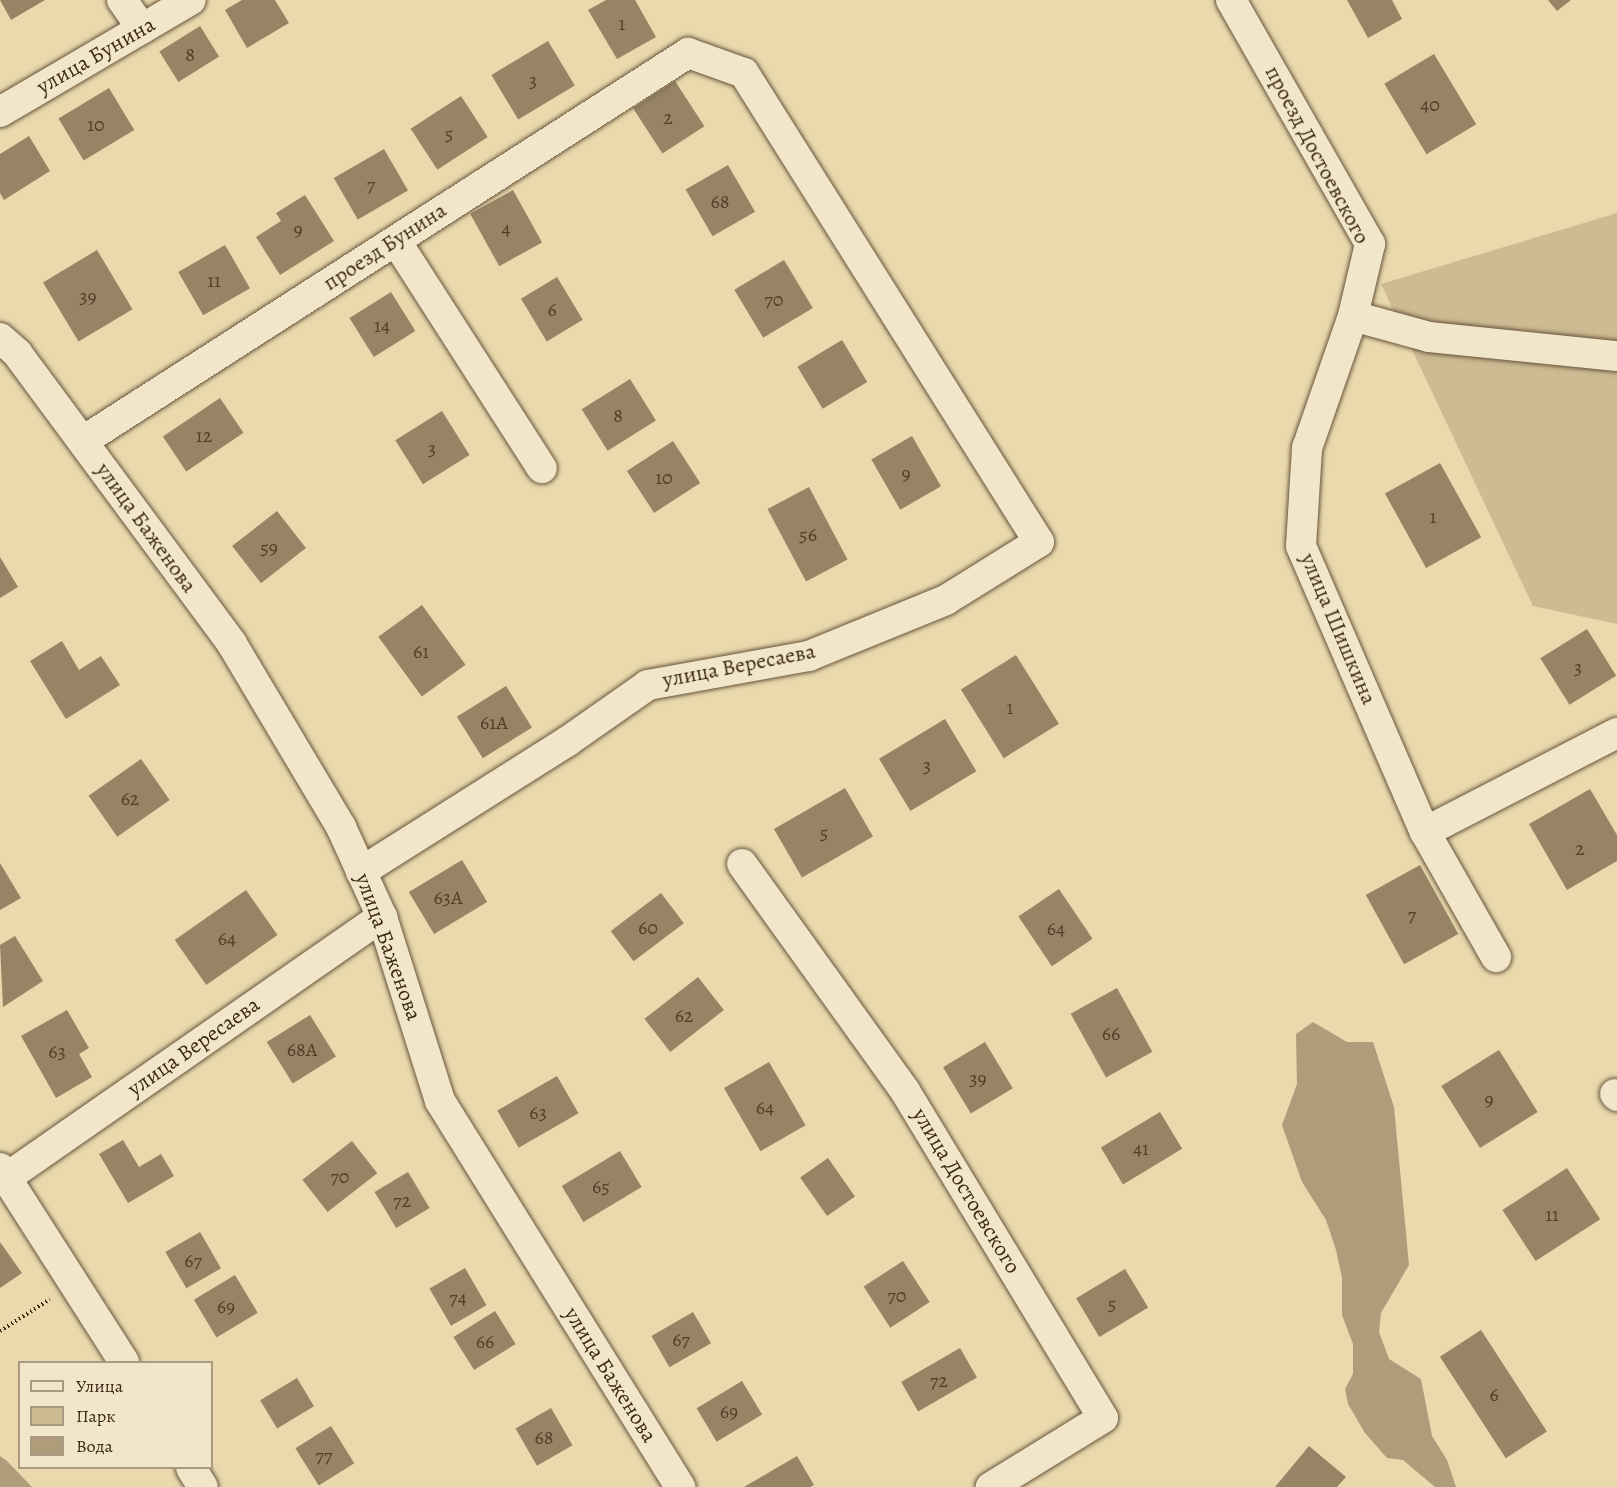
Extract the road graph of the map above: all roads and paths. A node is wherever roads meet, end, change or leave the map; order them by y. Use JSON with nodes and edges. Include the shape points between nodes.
{"nodes":[{"id":1,"x":122,"y":0,"type":"edge"},
{"id":2,"x":192,"y":0,"type":"edge"},
{"id":3,"x":1232,"y":0,"type":"edge"},
{"id":4,"x":142,"y":29,"type":"junction"},
{"id":5,"x":0,"y":112,"type":"edge"},
{"id":6,"x":396,"y":241,"type":"junction"},
{"id":7,"x":1353,"y":316,"type":"junction"},
{"id":8,"x":0,"y":338,"type":"edge"},
{"id":9,"x":1617,"y":356,"type":"edge"},
{"id":10,"x":82,"y":441,"type":"junction"},
{"id":11,"x":542,"y":468,"type":"dead end"},
{"id":12,"x":1039,"y":542,"type":"joint"},
{"id":13,"x":1617,"y":733,"type":"edge"},
{"id":14,"x":1425,"y":832,"type":"junction"},
{"id":15,"x":742,"y":864,"type":"dead end"},
{"id":16,"x":361,"y":872,"type":"junction"},
{"id":17,"x":382,"y":917,"type":"junction"},
{"id":18,"x":1496,"y":957,"type":"dead end"},
{"id":19,"x":3,"y":1173,"type":"edge"},
{"id":20,"x":74,"y":1284,"type":"junction"},
{"id":21,"x":0,"y":1331,"type":"edge"},
{"id":22,"x":123,"y":1361,"type":"edge"},
{"id":23,"x":192,"y":1469,"type":"edge"},
{"id":24,"x":203,"y":1487,"type":"edge"},
{"id":25,"x":680,"y":1487,"type":"edge"},
{"id":26,"x":992,"y":1487,"type":"edge"}],
"edges":[{"from":1,"to":4,"type":"street"},
{"from":2,"to":4,"type":"street","name":"улица Бунина"},
{"from":3,"to":7,"type":"street","name":"проезд Достоевского","via":[[1370,244]]},
{"from":4,"to":5,"type":"street","name":"улица Бунина"},
{"from":6,"to":10,"type":"street","name":"проезд Бунина"},
{"from":6,"to":11,"type":"street"},
{"from":6,"to":12,"type":"street","name":"проезд Бунина","via":[[688,53],[744,73]]},
{"from":7,"to":9,"type":"street","via":[[1429,337]]},
{"from":7,"to":14,"type":"street","name":"улица Шишкина","via":[[1307,448],[1301,546]]},
{"from":8,"to":10,"type":"street","name":"улица Баженова","via":[[17,353]]},
{"from":10,"to":16,"type":"street","name":"улица Баженова","via":[[232,644],[341,827]]},
{"from":12,"to":16,"type":"street","name":"улица Вересаева","via":[[946,600],[809,656],[648,685],[568,741]]},
{"from":13,"to":14,"type":"street"},
{"from":14,"to":18,"type":"street","name":"улица Шишкина"},
{"from":15,"to":26,"type":"street","name":"улица Достоевского","via":[[905,1091],[1103,1418]]},
{"from":16,"to":17,"type":"street","name":"улица Баженова"},
{"from":17,"to":19,"type":"street","name":"улица Вересаева"},
{"from":17,"to":25,"type":"street","name":"улица Баженова","via":[[440,1101]]},
{"from":19,"to":20,"type":"street"},
{"from":20,"to":21,"type":"path"},
{"from":20,"to":22,"type":"street"},
{"from":23,"to":24,"type":"street"}]}
